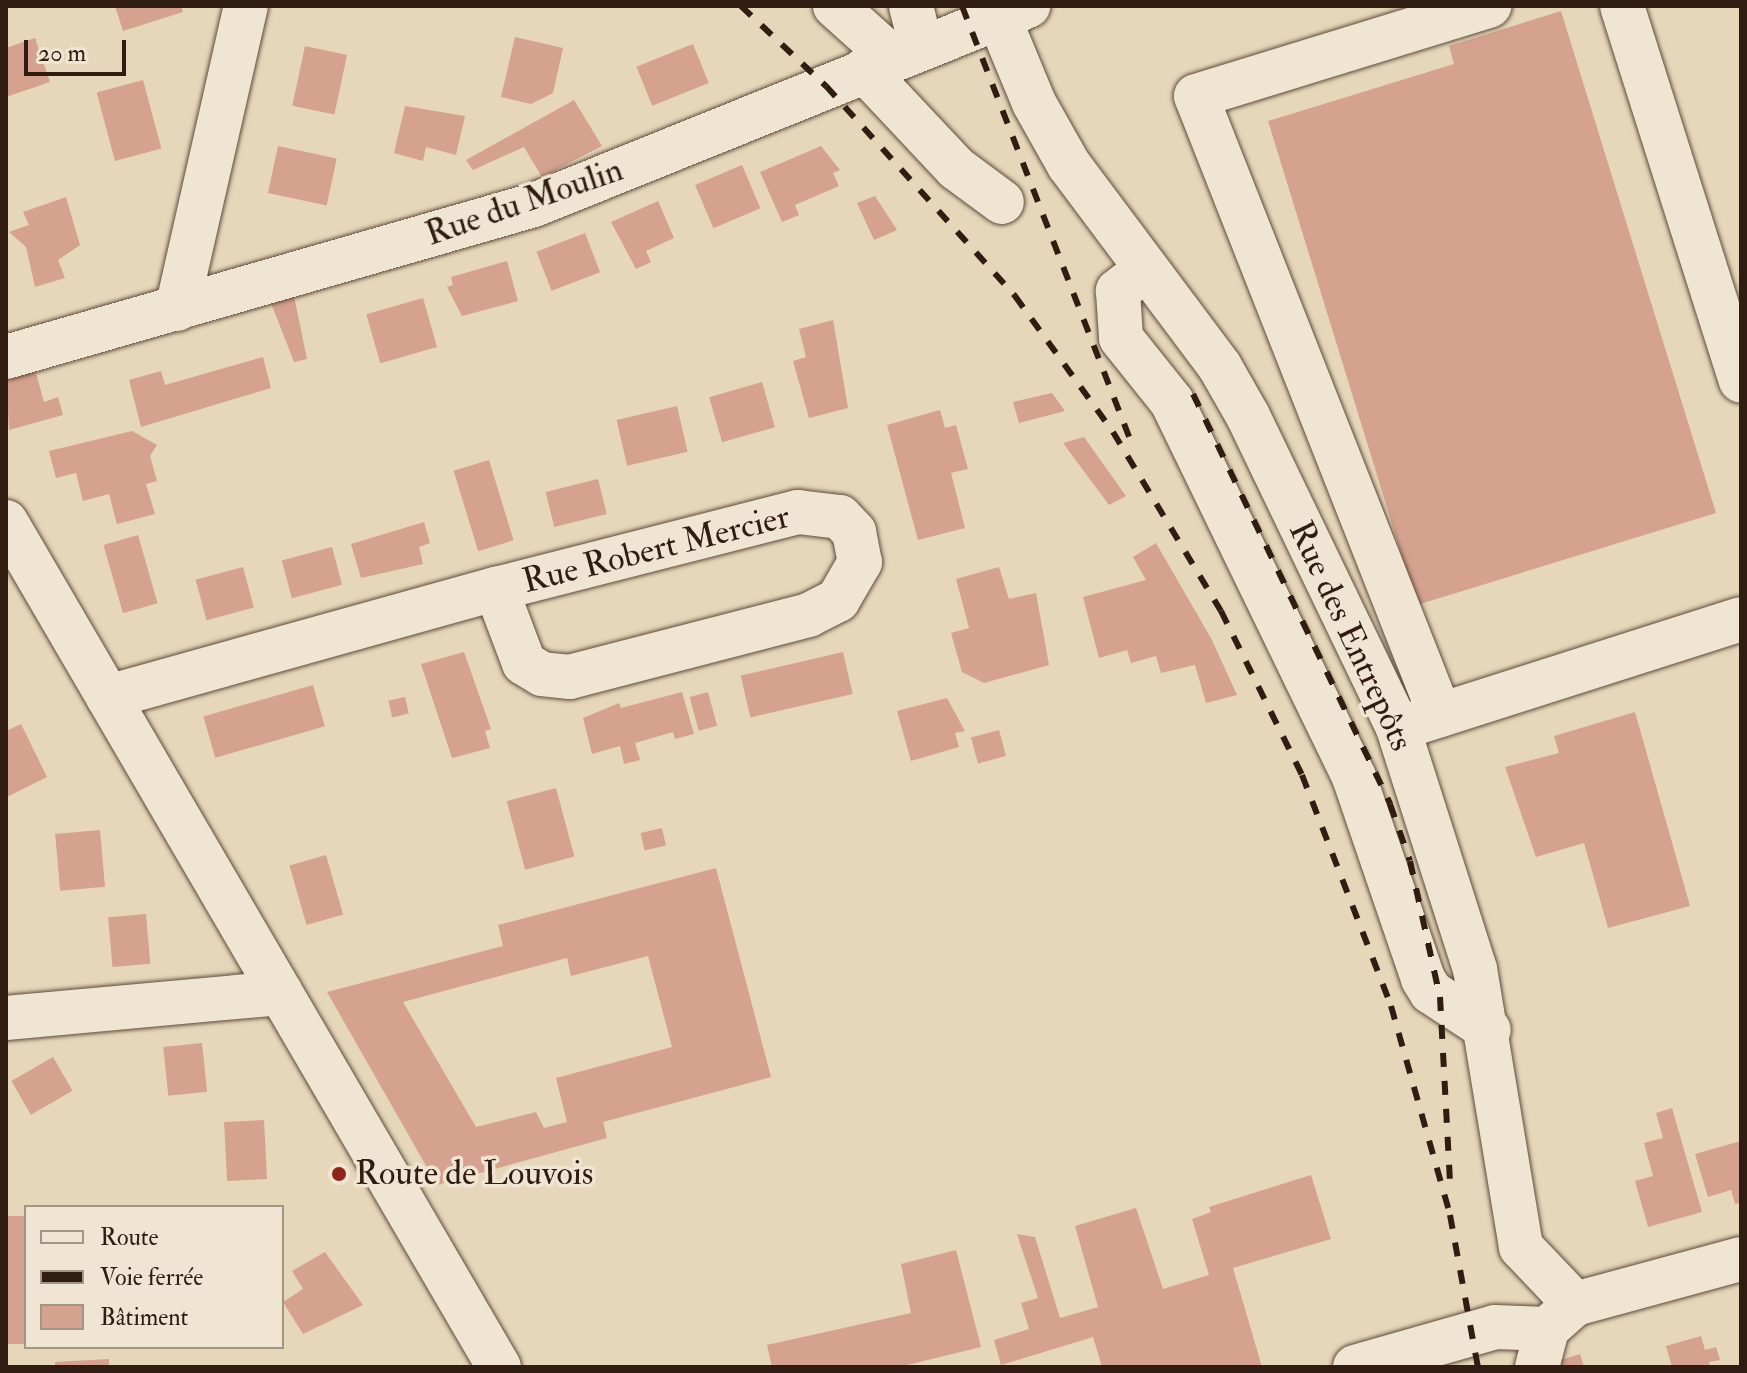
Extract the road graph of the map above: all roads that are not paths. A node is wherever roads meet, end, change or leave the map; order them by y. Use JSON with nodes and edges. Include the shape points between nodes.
{"nodes":[{"id":1,"x":246,"y":6,"type":"edge"},
{"id":2,"x":835,"y":6,"type":"edge"},
{"id":3,"x":1489,"y":6,"type":"edge"},
{"id":4,"x":1622,"y":6,"type":"edge"},
{"id":5,"x":1013,"y":11,"type":"edge"},
{"id":6,"x":897,"y":45,"type":"edge"},
{"id":7,"x":1002,"y":202,"type":"dead end"},
{"id":8,"x":1146,"y":269,"type":"junction"},
{"id":9,"x":177,"y":309,"type":"junction"},
{"id":10,"x":6,"y":357,"type":"edge"},
{"id":11,"x":1741,"y":381,"type":"edge"},
{"id":12,"x":6,"y":522,"type":"edge"},
{"id":13,"x":496,"y":589,"type":"junction"},
{"id":14,"x":1741,"y":619,"type":"edge"},
{"id":15,"x":108,"y":697,"type":"junction"},
{"id":16,"x":1440,"y":715,"type":"junction"},
{"id":17,"x":1398,"y":728,"type":"junction"},
{"id":18,"x":281,"y":993,"type":"junction"},
{"id":19,"x":6,"y":1018,"type":"edge"},
{"id":20,"x":1489,"y":1030,"type":"junction"},
{"id":21,"x":1741,"y":1259,"type":"edge"},
{"id":22,"x":1553,"y":1333,"type":"edge"},
{"id":23,"x":499,"y":1367,"type":"edge"},
{"id":24,"x":1355,"y":1367,"type":"edge"}],
"edges":[{"from":1,"to":9,"type":"street"},
{"from":2,"to":6,"type":"street"},
{"from":3,"to":16,"type":"street","via":[[1196,96]]},
{"from":4,"to":11,"type":"street"},
{"from":5,"to":6,"type":"street","name":"Rue du Moulin"},
{"from":5,"to":8,"type":"street","name":"Rue des Entrepôts","via":[[1069,165]]},
{"from":6,"to":7,"type":"street","via":[[956,168]]},
{"from":6,"to":9,"type":"street","name":"Rue du Moulin","via":[[534,205]]},
{"from":8,"to":17,"type":"street","name":"Rue des Entrepôts","via":[[1220,367],[1248,416]]},
{"from":8,"to":20,"type":"street","via":[[1118,291],[1121,338],[1172,402],[1354,777],[1423,979],[1431,992]]},
{"from":9,"to":10,"type":"street","name":"Rue du Moulin"},
{"from":12,"to":15,"type":"street"},
{"from":13,"to":13,"type":"street","name":"Rue Robert Mercier","via":[[798,512],[840,517],[854,532],[860,562],[838,600],[809,615],[570,677],[542,674],[524,663]]},
{"from":13,"to":15,"type":"street","name":"Rue Robert Mercier"},
{"from":14,"to":16,"type":"street"},
{"from":15,"to":18,"type":"street"},
{"from":16,"to":17,"type":"street"},
{"from":17,"to":20,"type":"street","name":"Rue des Entrepôts","via":[[1458,907]]},
{"from":18,"to":19,"type":"street"},
{"from":18,"to":23,"type":"street"},
{"from":20,"to":22,"type":"street","name":"Rue des Entrepôts","via":[[1521,1247]]},
{"from":21,"to":22,"type":"street"},
{"from":22,"to":24,"type":"street","via":[[1495,1327]]}]}
